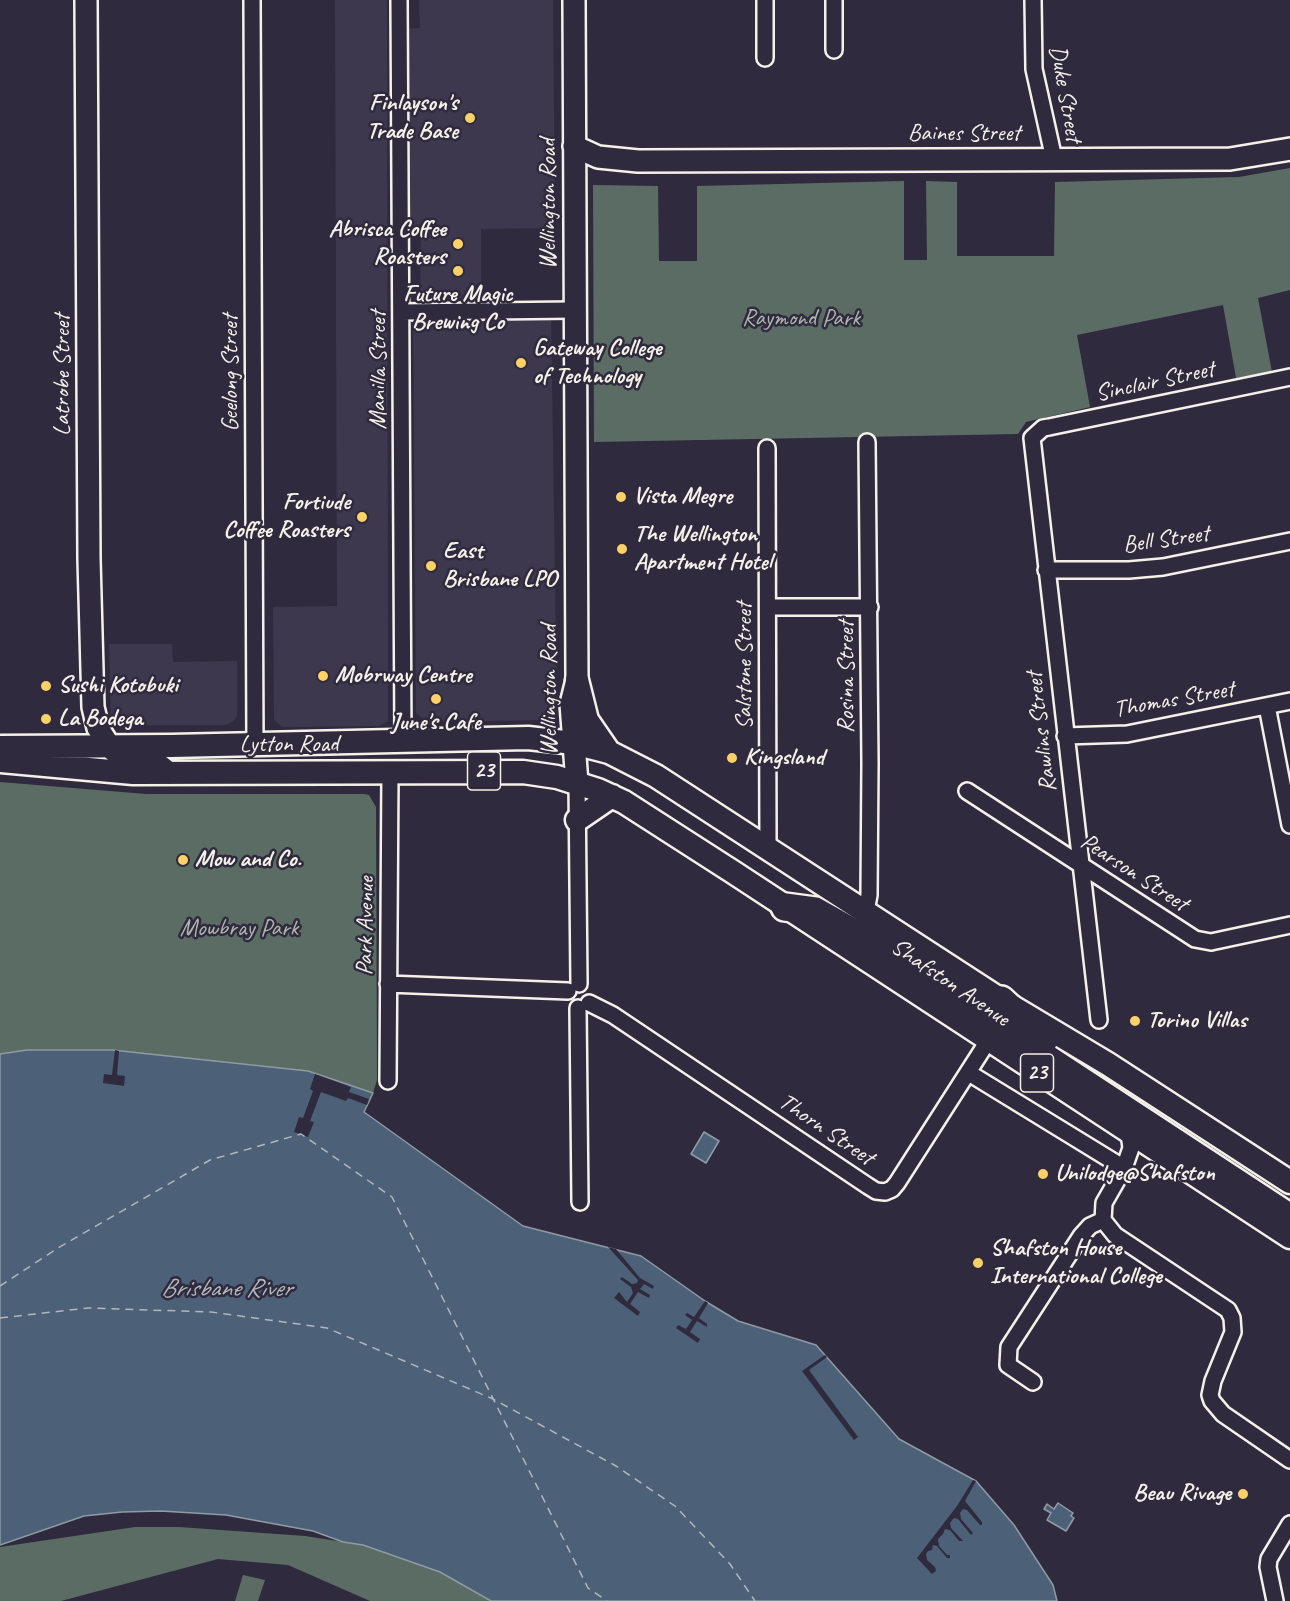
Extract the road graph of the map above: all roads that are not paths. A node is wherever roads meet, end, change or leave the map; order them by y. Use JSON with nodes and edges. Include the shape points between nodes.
{"nodes":[{"id":1,"x":87,"y":0,"type":"edge"},
{"id":2,"x":252,"y":0,"type":"edge"},
{"id":3,"x":399,"y":0,"type":"edge"},
{"id":4,"x":574,"y":0,"type":"edge"},
{"id":5,"x":765,"y":0,"type":"edge"},
{"id":6,"x":834,"y":0,"type":"edge"},
{"id":7,"x":1033,"y":0,"type":"edge"},
{"id":8,"x":834,"y":50,"type":"dead end"},
{"id":9,"x":765,"y":58,"type":"dead end"},
{"id":10,"x":574,"y":146,"type":"junction"},
{"id":11,"x":1290,"y":149,"type":"edge"},
{"id":12,"x":1054,"y":159,"type":"junction"},
{"id":13,"x":638,"y":161,"type":"junction"},
{"id":14,"x":574,"y":183,"type":"junction"},
{"id":15,"x":574,"y":310,"type":"junction"},
{"id":16,"x":402,"y":312,"type":"junction"},
{"id":17,"x":1290,"y":377,"type":"edge"},
{"id":18,"x":1032,"y":438,"type":"joint"},
{"id":19,"x":867,"y":442,"type":"dead end"},
{"id":20,"x":766,"y":448,"type":"dead end"},
{"id":21,"x":1290,"y":541,"type":"edge"},
{"id":22,"x":1046,"y":570,"type":"junction"},
{"id":23,"x":768,"y":607,"type":"junction"},
{"id":24,"x":870,"y":607,"type":"junction"},
{"id":25,"x":577,"y":680,"type":"junction"},
{"id":26,"x":1290,"y":701,"type":"edge"},
{"id":27,"x":1266,"y":706,"type":"junction"},
{"id":28,"x":1065,"y":736,"type":"junction"},
{"id":29,"x":403,"y":740,"type":"junction"},
{"id":30,"x":574,"y":742,"type":"junction"},
{"id":31,"x":255,"y":745,"type":"junction"},
{"id":32,"x":0,"y":747,"type":"edge"},
{"id":33,"x":110,"y":747,"type":"junction"},
{"id":34,"x":609,"y":752,"type":"junction"},
{"id":35,"x":0,"y":761,"type":"edge"},
{"id":36,"x":390,"y":771,"type":"junction"},
{"id":37,"x":169,"y":773,"type":"junction"},
{"id":38,"x":577,"y":783,"type":"junction"},
{"id":39,"x":967,"y":791,"type":"dead end"},
{"id":40,"x":612,"y":796,"type":"junction"},
{"id":41,"x":577,"y":820,"type":"junction"},
{"id":42,"x":1290,"y":825,"type":"edge"},
{"id":43,"x":768,"y":848,"type":"junction"},
{"id":44,"x":1081,"y":865,"type":"junction"},
{"id":45,"x":785,"y":907,"type":"junction"},
{"id":46,"x":866,"y":911,"type":"junction"},
{"id":47,"x":1290,"y":925,"type":"edge"},
{"id":48,"x":388,"y":984,"type":"junction"},
{"id":49,"x":573,"y":987,"type":"junction"},
{"id":50,"x":1001,"y":1000,"type":"junction"},
{"id":51,"x":584,"y":1005,"type":"junction"},
{"id":52,"x":1099,"y":1020,"type":"dead end"},
{"id":53,"x":988,"y":1041,"type":"junction"},
{"id":54,"x":969,"y":1073,"type":"junction"},
{"id":55,"x":388,"y":1081,"type":"dead end"},
{"id":56,"x":1130,"y":1133,"type":"junction"},
{"id":57,"x":1124,"y":1168,"type":"junction"},
{"id":58,"x":1290,"y":1182,"type":"edge"},
{"id":59,"x":1290,"y":1198,"type":"edge"},
{"id":60,"x":580,"y":1202,"type":"dead end"},
{"id":61,"x":1290,"y":1218,"type":"edge"},
{"id":62,"x":1103,"y":1220,"type":"junction"},
{"id":63,"x":1290,"y":1237,"type":"edge"},
{"id":64,"x":1033,"y":1382,"type":"dead end"},
{"id":65,"x":1290,"y":1460,"type":"edge"},
{"id":66,"x":1290,"y":1524,"type":"edge"},
{"id":67,"x":1275,"y":1601,"type":"edge"}],
"edges":[{"from":1,"to":33,"type":"main road","name":"Latrobe Street","via":[[93,707],[98,728]]},
{"from":2,"to":31,"type":"street","name":"Geelong Street"},
{"from":3,"to":16,"type":"street","name":"Manilla Street"},
{"from":4,"to":10,"type":"main road","name":"Wellington Road"},
{"from":5,"to":9,"type":"street"},
{"from":6,"to":8,"type":"street"},
{"from":7,"to":12,"type":"street","name":"Duke Street","via":[[1034,69]]},
{"from":10,"to":13,"type":"main road","name":"Baines Street","via":[[598,157]]},
{"from":10,"to":14,"type":"main road","name":"Wellington Road"},
{"from":11,"to":12,"type":"main road","name":"Baines Street","via":[[1230,159]]},
{"from":12,"to":13,"type":"main road","name":"Baines Street"},
{"from":13,"to":14,"type":"main road","name":"Baines Street","via":[[598,170]]},
{"from":14,"to":15,"type":"main road","name":"Wellington Road"},
{"from":15,"to":16,"type":"street"},
{"from":15,"to":25,"type":"main road","name":"Wellington Road"},
{"from":16,"to":29,"type":"street","name":"Manilla Street"},
{"from":17,"to":18,"type":"street","name":"Sinclair Street","via":[[1043,428]]},
{"from":18,"to":22,"type":"street","name":"Rawlins Street"},
{"from":19,"to":24,"type":"street","name":"Rosina Street"},
{"from":20,"to":23,"type":"street","name":"Salstone Street"},
{"from":21,"to":22,"type":"street","name":"Bell Street","via":[[1163,567]]},
{"from":22,"to":28,"type":"street","name":"Rawlins Street"},
{"from":23,"to":24,"type":"street"},
{"from":23,"to":43,"type":"street","name":"Salstone Street"},
{"from":24,"to":46,"type":"street","name":"Rosina Street"},
{"from":25,"to":30,"type":"main road","name":"Wellington Road","via":[[572,704]]},
{"from":25,"to":34,"type":"main road","via":[[587,720]]},
{"from":26,"to":27,"type":"street","name":"Thomas Street"},
{"from":27,"to":28,"type":"street","name":"Thomas Street","via":[[1127,734]]},
{"from":27,"to":42,"type":"street"},
{"from":28,"to":44,"type":"street","name":"Rawlins Street"},
{"from":29,"to":30,"type":"main road","name":"Lytton Road","number":"23","via":[[528,738]]},
{"from":29,"to":31,"type":"main road","name":"Lytton Road","number":"23"},
{"from":30,"to":34,"type":"main road","name":"Shafston Avenue","number":"23"},
{"from":30,"to":38,"type":"main road","name":"Wellington Road"},
{"from":31,"to":33,"type":"main road","name":"Lytton Road","number":"23"},
{"from":32,"to":33,"type":"main road","name":"Lytton Road","number":"23"},
{"from":33,"to":37,"type":"main road","via":[[130,759],[153,760]]},
{"from":34,"to":43,"type":"main road","name":"Shafston Avenue","number":"23","via":[[656,776]]},
{"from":35,"to":37,"type":"main road","name":"Lytton Road","number":"23"},
{"from":36,"to":37,"type":"main road","name":"Lytton Road","number":"23"},
{"from":36,"to":38,"type":"main road","name":"Lytton Road","number":"23","via":[[523,772]]},
{"from":36,"to":48,"type":"street","name":"Park Avenue"},
{"from":38,"to":40,"type":"main road","name":"Shafston Avenue","number":"23"},
{"from":38,"to":41,"type":"street","name":"Wellington Road"},
{"from":39,"to":44,"type":"street","name":"Pearson Street"},
{"from":40,"to":41,"type":"main road"},
{"from":40,"to":45,"type":"main road","name":"Shafston Avenue","number":"23"},
{"from":41,"to":49,"type":"street","name":"Wellington Road"},
{"from":43,"to":46,"type":"main road","name":"Shafston Avenue","number":"23"},
{"from":44,"to":47,"type":"street","name":"Pearson Street","via":[[1200,941]]},
{"from":44,"to":52,"type":"street","name":"Rawlins Street"},
{"from":45,"to":53,"type":"main road","name":"Shafston Avenue","number":"23"},
{"from":45,"to":61,"type":"highway","via":[[816,911],[863,938]]},
{"from":46,"to":50,"type":"main road","name":"Shafston Avenue","number":"23"},
{"from":48,"to":49,"type":"street"},
{"from":48,"to":55,"type":"street","name":"Park Avenue"},
{"from":49,"to":51,"type":"street","via":[[569,1002]]},
{"from":49,"to":51,"type":"street","via":[[587,986],[591,991]]},
{"from":50,"to":58,"type":"main road","name":"Shafston Avenue","number":"23"},
{"from":50,"to":59,"type":"highway","via":[[1038,1036]]},
{"from":51,"to":54,"type":"street","name":"Thorn Street","via":[[613,1015],[876,1191],[892,1189]]},
{"from":51,"to":60,"type":"street","via":[[577,1056]]},
{"from":53,"to":54,"type":"street","name":"Thorn Street"},
{"from":53,"to":56,"type":"main road","name":"Shafston Avenue","number":"23"},
{"from":54,"to":57,"type":"street"},
{"from":56,"to":57,"type":"street","via":[[1131,1149]]},
{"from":56,"to":63,"type":"main road","name":"Shafston Avenue","number":"23"},
{"from":57,"to":62,"type":"street","via":[[1104,1203]]},
{"from":62,"to":64,"type":"street","via":[[1081,1236],[1009,1347],[1008,1365]]},
{"from":62,"to":65,"type":"street","via":[[1115,1235],[1228,1310],[1233,1332],[1213,1381],[1212,1401],[1222,1414]]},
{"from":66,"to":67,"type":"street","via":[[1269,1559]]}]}
